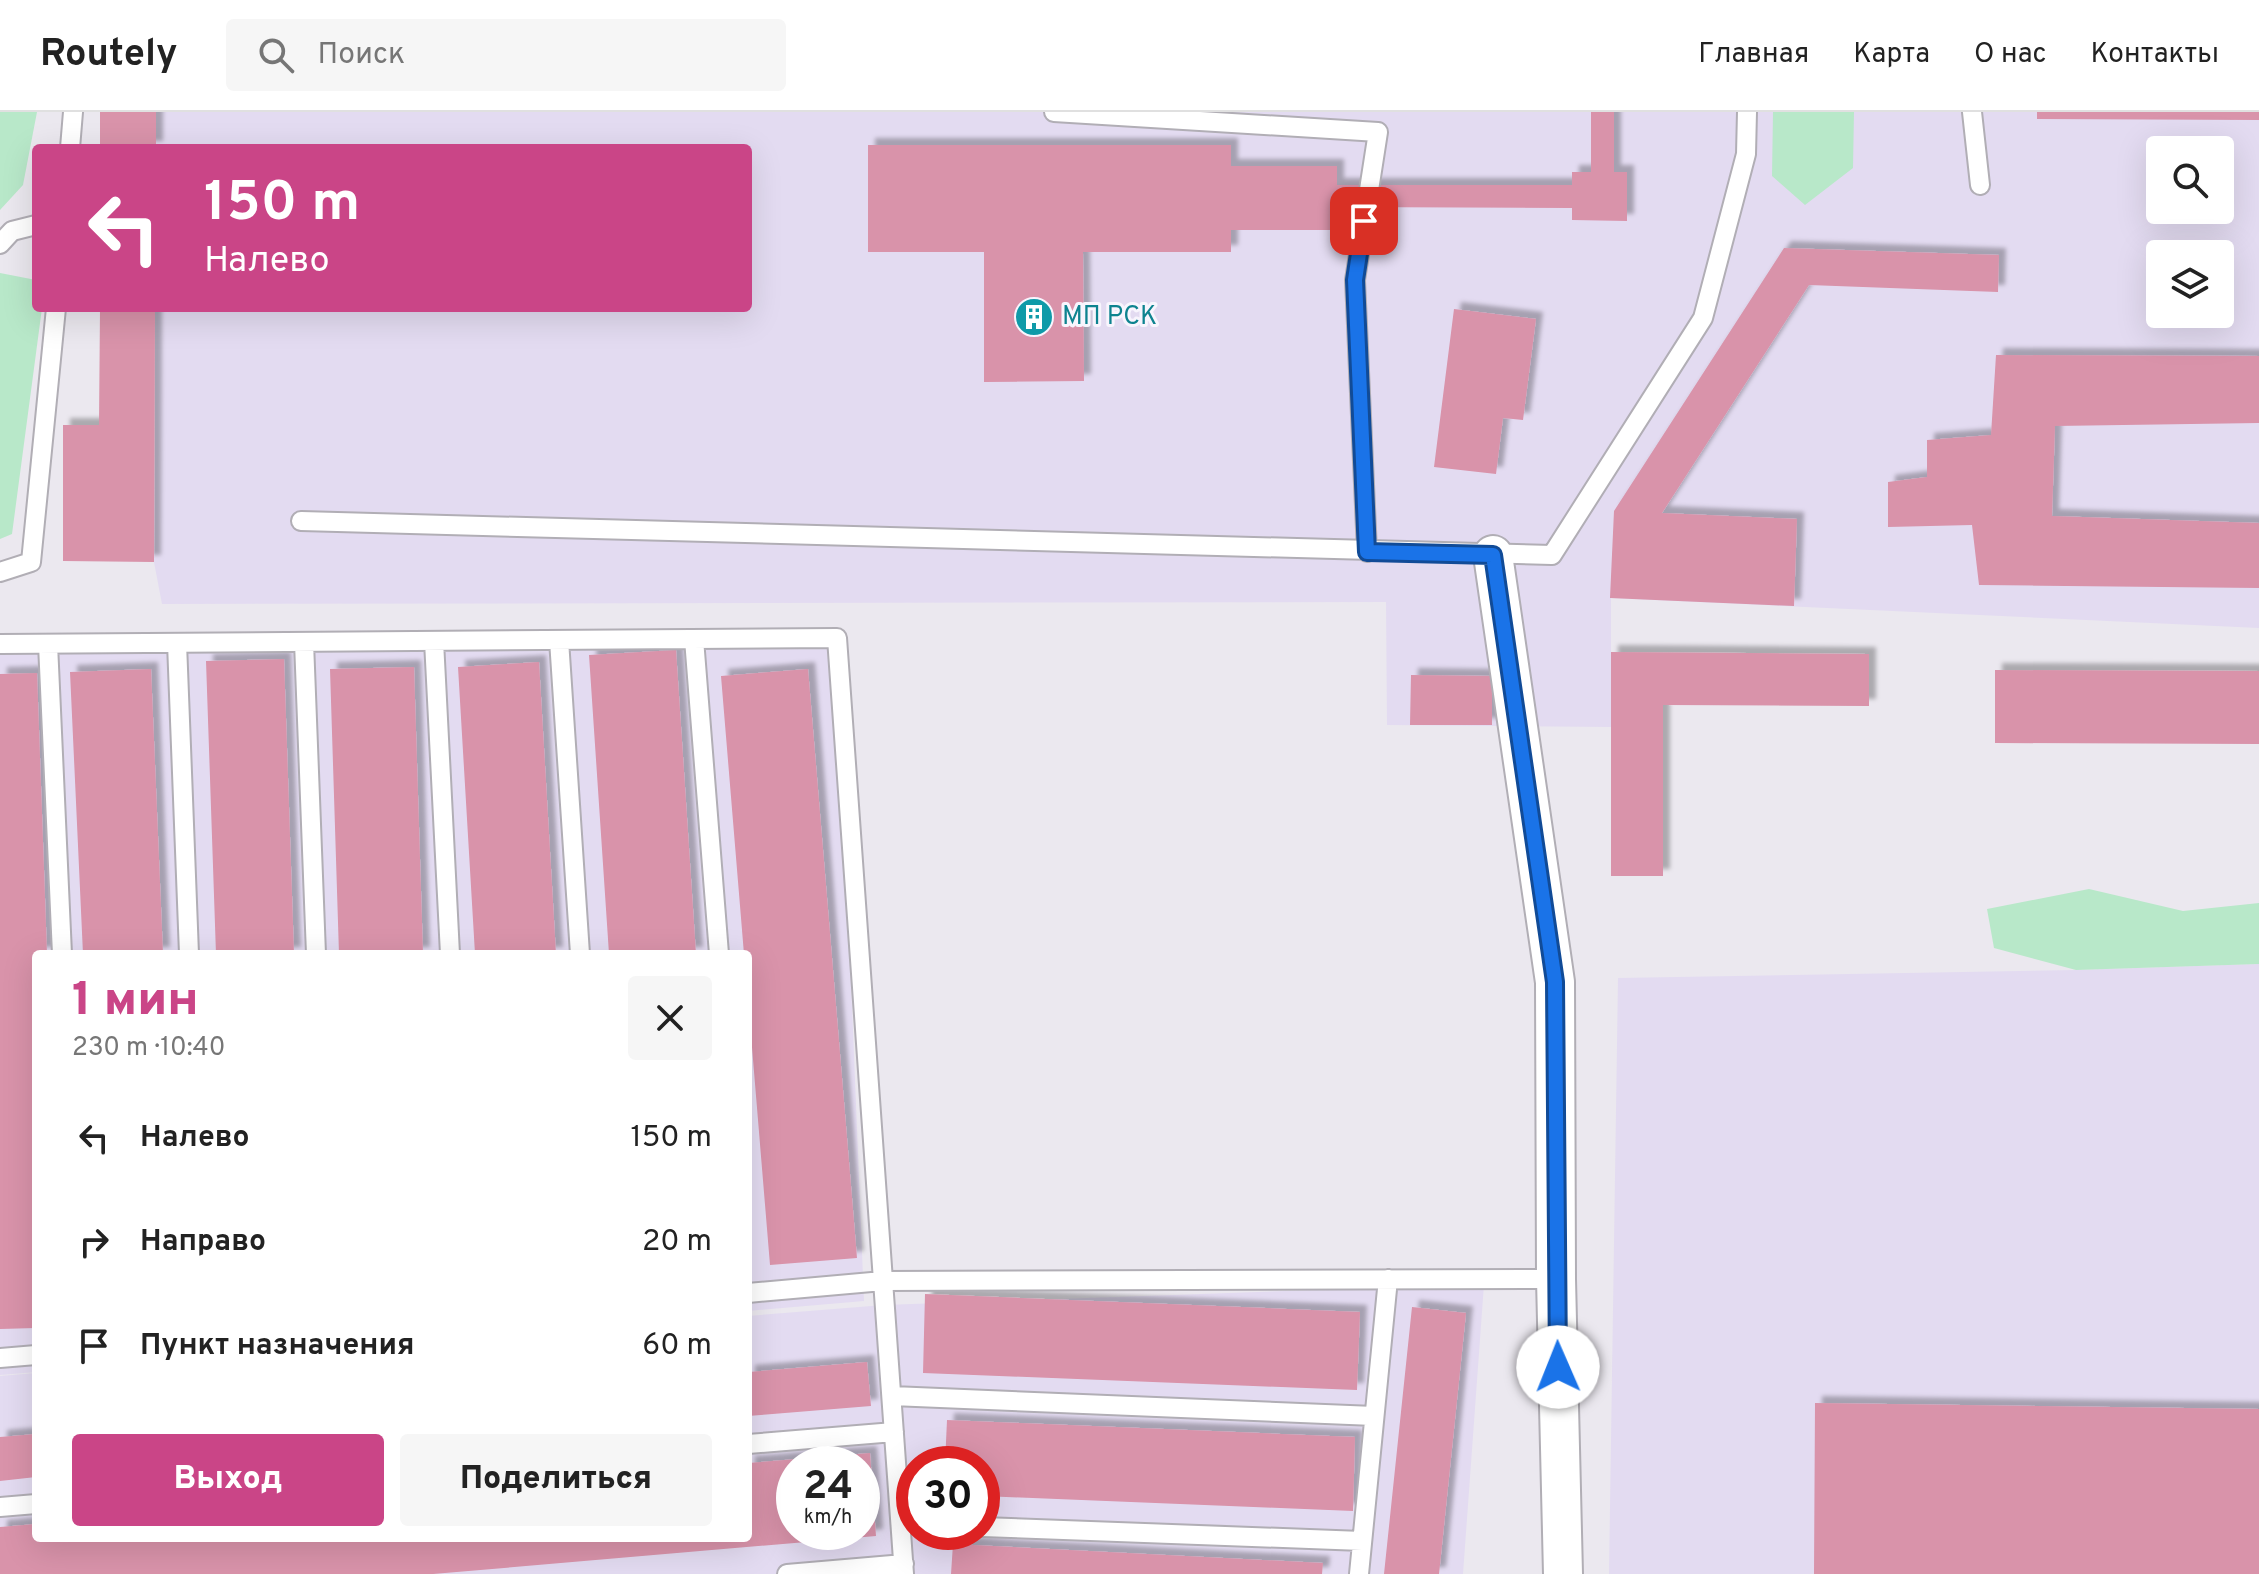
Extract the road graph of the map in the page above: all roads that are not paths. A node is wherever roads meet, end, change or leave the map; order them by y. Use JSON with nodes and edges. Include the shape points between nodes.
{"nodes":[{"id":1,"x":73,"y":112,"type":"edge"},
{"id":2,"x":1054,"y":112,"type":"edge"},
{"id":3,"x":1747,"y":112,"type":"edge"},
{"id":4,"x":1972,"y":112,"type":"edge"},
{"id":5,"x":70,"y":144,"type":"edge"},
{"id":6,"x":1980,"y":185,"type":"dead end"},
{"id":7,"x":32,"y":226,"type":"edge"},
{"id":8,"x":0,"y":244,"type":"edge"},
{"id":9,"x":56,"y":312,"type":"edge"},
{"id":10,"x":301,"y":521,"type":"dead end"},
{"id":11,"x":1367,"y":552,"type":"junction"},
{"id":12,"x":1493,"y":555,"type":"junction"},
{"id":13,"x":0,"y":572,"type":"edge"},
{"id":14,"x":694,"y":639,"type":"junction"},
{"id":15,"x":559,"y":640,"type":"junction"},
{"id":16,"x":434,"y":641,"type":"junction"},
{"id":17,"x":304,"y":642,"type":"junction"},
{"id":18,"x":177,"y":643,"type":"junction"},
{"id":19,"x":0,"y":644,"type":"edge"},
{"id":20,"x":48,"y":644,"type":"junction"},
{"id":21,"x":62,"y":950,"type":"edge"},
{"id":22,"x":189,"y":950,"type":"edge"},
{"id":23,"x":316,"y":950,"type":"edge"},
{"id":24,"x":450,"y":950,"type":"edge"},
{"id":25,"x":580,"y":950,"type":"edge"},
{"id":26,"x":719,"y":950,"type":"edge"},
{"id":27,"x":1388,"y":1279,"type":"junction"},
{"id":28,"x":1556,"y":1279,"type":"junction"},
{"id":29,"x":883,"y":1281,"type":"junction"},
{"id":30,"x":752,"y":1293,"type":"edge"},
{"id":31,"x":32,"y":1355,"type":"edge"},
{"id":32,"x":0,"y":1358,"type":"edge"},
{"id":33,"x":892,"y":1396,"type":"junction"},
{"id":34,"x":1374,"y":1416,"type":"junction"},
{"id":35,"x":894,"y":1432,"type":"junction"},
{"id":36,"x":752,"y":1444,"type":"edge"},
{"id":37,"x":896,"y":1446,"type":"edge"},
{"id":38,"x":32,"y":1504,"type":"edge"},
{"id":39,"x":0,"y":1507,"type":"edge"},
{"id":40,"x":1000,"y":1528,"type":"edge"},
{"id":41,"x":1362,"y":1541,"type":"junction"},
{"id":42,"x":904,"y":1569,"type":"edge"},
{"id":43,"x":787,"y":1574,"type":"edge"},
{"id":44,"x":1359,"y":1574,"type":"edge"},
{"id":45,"x":1563,"y":1574,"type":"edge"}],
"edges":[{"from":1,"to":5,"type":"lane"},
{"from":2,"to":11,"type":"lane","via":[[1378,132],[1355,280]]},
{"from":3,"to":12,"type":"lane","via":[[1746,154],[1703,318],[1552,555]]},
{"from":4,"to":6,"type":"lane"},
{"from":7,"to":8,"type":"lane","via":[[12,231]]},
{"from":9,"to":13,"type":"lane","via":[[31,562]]},
{"from":10,"to":11,"type":"lane"},
{"from":11,"to":12,"type":"lane"},
{"from":12,"to":28,"type":"street","via":[[1555,982]]},
{"from":14,"to":15,"type":"lane"},
{"from":14,"to":26,"type":"lane"},
{"from":14,"to":29,"type":"lane","via":[[837,638]]},
{"from":15,"to":16,"type":"lane"},
{"from":15,"to":25,"type":"lane"},
{"from":16,"to":17,"type":"lane"},
{"from":16,"to":24,"type":"lane"},
{"from":17,"to":18,"type":"lane"},
{"from":17,"to":23,"type":"lane"},
{"from":18,"to":20,"type":"lane"},
{"from":18,"to":22,"type":"lane"},
{"from":19,"to":20,"type":"lane"},
{"from":20,"to":21,"type":"lane"},
{"from":27,"to":28,"type":"lane"},
{"from":27,"to":29,"type":"lane"},
{"from":27,"to":34,"type":"lane"},
{"from":28,"to":45,"type":"street"},
{"from":29,"to":30,"type":"lane"},
{"from":29,"to":33,"type":"lane"},
{"from":31,"to":32,"type":"lane"},
{"from":33,"to":34,"type":"lane"},
{"from":33,"to":35,"type":"lane"},
{"from":34,"to":41,"type":"lane"},
{"from":35,"to":36,"type":"lane"},
{"from":35,"to":37,"type":"lane"},
{"from":38,"to":39,"type":"lane"},
{"from":40,"to":41,"type":"lane"},
{"from":41,"to":44,"type":"lane"},
{"from":42,"to":43,"type":"lane"}]}
